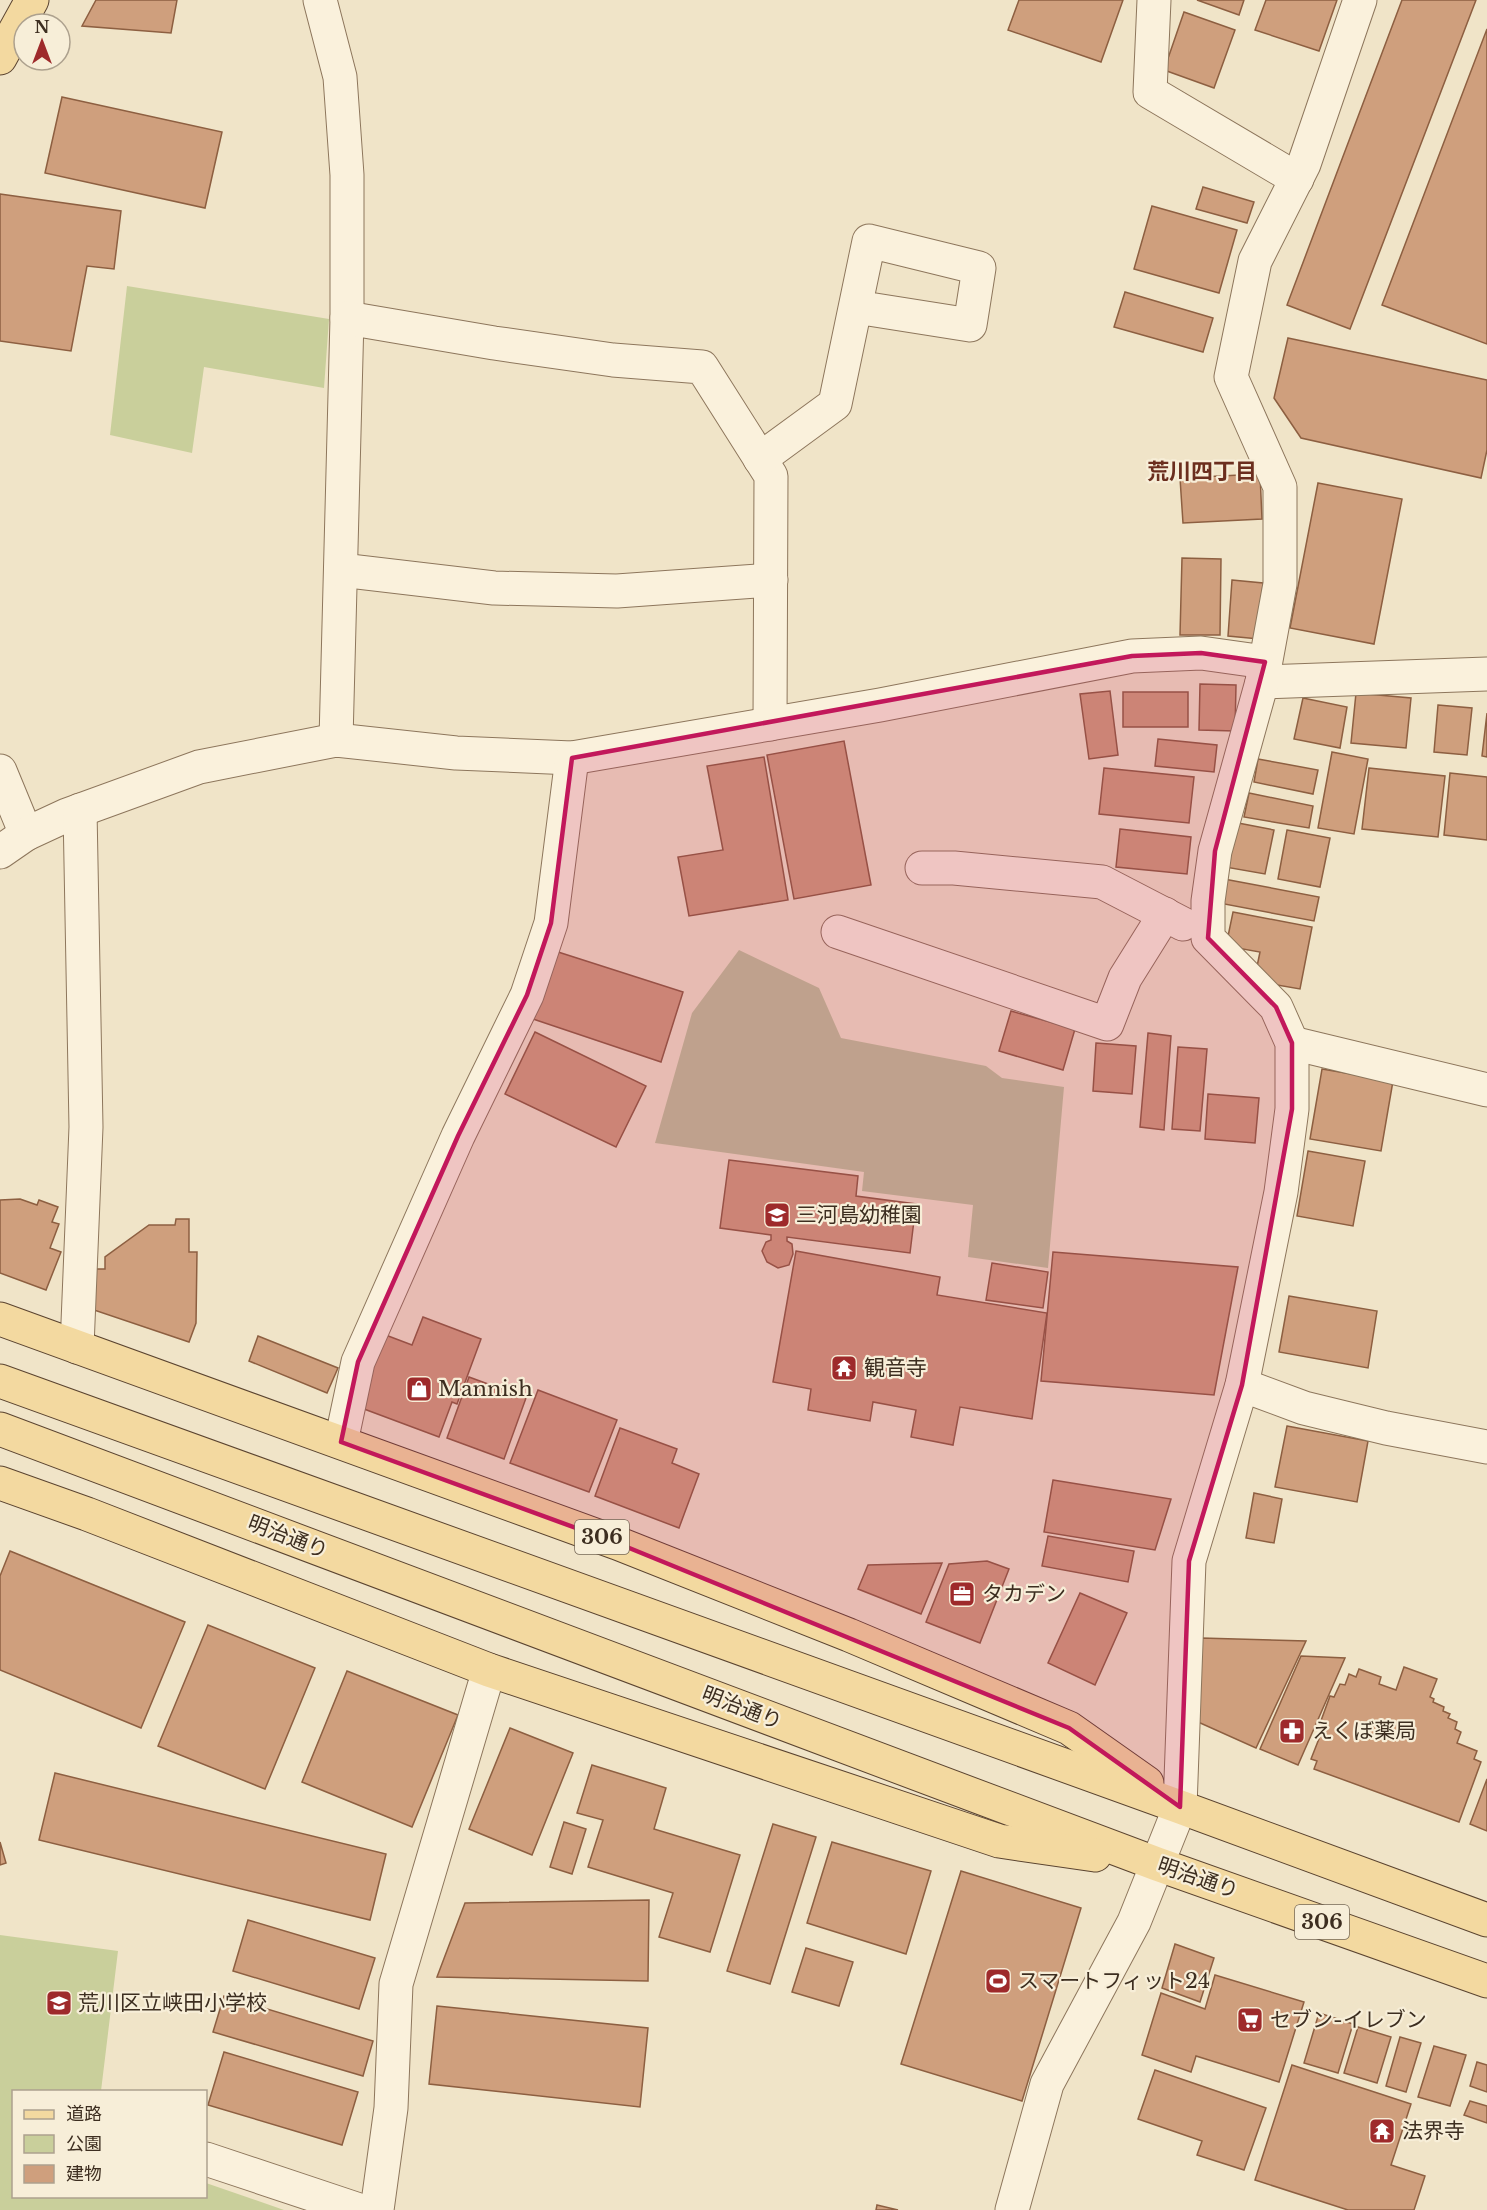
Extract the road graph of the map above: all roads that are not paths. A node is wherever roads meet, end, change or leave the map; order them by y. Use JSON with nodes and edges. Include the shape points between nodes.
{"nodes":[{"id":1,"x":32,"y":0,"type":"edge"},
{"id":2,"x":320,"y":0,"type":"edge"},
{"id":3,"x":1154,"y":0,"type":"edge"},
{"id":4,"x":1360,"y":0,"type":"edge"},
{"id":5,"x":0,"y":58,"type":"edge"},
{"id":6,"x":1297,"y":179,"type":"junction"},
{"id":7,"x":856,"y":307,"type":"dead end"},
{"id":8,"x":347,"y":318,"type":"junction"},
{"id":9,"x":760,"y":459,"type":"junction"},
{"id":10,"x":341,"y":570,"type":"junction"},
{"id":11,"x":771,"y":580,"type":"junction"},
{"id":12,"x":1263,"y":672,"type":"junction"},
{"id":13,"x":1487,"y":674,"type":"edge"},
{"id":14,"x":770,"y":724,"type":"junction"},
{"id":15,"x":336,"y":740,"type":"junction"},
{"id":16,"x":572,"y":758,"type":"junction"},
{"id":17,"x":0,"y":771,"type":"edge"},
{"id":18,"x":80,"y":810,"type":"junction"},
{"id":19,"x":13,"y":843,"type":"edge"},
{"id":20,"x":922,"y":868,"type":"dead end"},
{"id":21,"x":1165,"y":914,"type":"junction"},
{"id":22,"x":838,"y":932,"type":"dead end"},
{"id":23,"x":1208,"y":938,"type":"junction"},
{"id":24,"x":1292,"y":1043,"type":"junction"},
{"id":25,"x":1487,"y":1090,"type":"edge"},
{"id":26,"x":0,"y":1319,"type":"edge"},
{"id":27,"x":77,"y":1347,"type":"junction"},
{"id":28,"x":4,"y":1383,"type":"edge"},
{"id":29,"x":1242,"y":1385,"type":"junction"},
{"id":30,"x":0,"y":1429,"type":"edge"},
{"id":31,"x":341,"y":1442,"type":"junction"},
{"id":32,"x":1487,"y":1447,"type":"edge"},
{"id":33,"x":0,"y":1483,"type":"edge"},
{"id":34,"x":489,"y":1670,"type":"junction"},
{"id":35,"x":1180,"y":1807,"type":"junction"},
{"id":36,"x":1157,"y":1864,"type":"junction"},
{"id":37,"x":1487,"y":1920,"type":"edge"},
{"id":38,"x":1487,"y":1981,"type":"edge"},
{"id":39,"x":207,"y":2159,"type":"edge"},
{"id":40,"x":359,"y":2210,"type":"edge"},
{"id":41,"x":377,"y":2210,"type":"edge"},
{"id":42,"x":1012,"y":2210,"type":"edge"}],
"edges":[{"from":1,"to":5,"type":"main road"},
{"from":2,"to":8,"type":"street","via":[[340,77],[347,175]]},
{"from":3,"to":6,"type":"street","via":[[1150,92]]},
{"from":4,"to":6,"type":"street"},
{"from":6,"to":12,"type":"street","via":[[1255,261],[1231,377],[1280,487],[1280,584]]},
{"from":7,"to":9,"type":"street","via":[[835,404]]},
{"from":8,"to":9,"type":"street","via":[[591,357],[702,367]]},
{"from":8,"to":10,"type":"street"},
{"from":9,"to":11,"type":"street","via":[[771,476]]},
{"from":10,"to":11,"type":"street","via":[[494,588],[617,591]]},
{"from":10,"to":15,"type":"street"},
{"from":11,"to":14,"type":"street"},
{"from":12,"to":13,"type":"street"},
{"from":12,"to":14,"type":"street","via":[[1201,653],[1132,656]]},
{"from":12,"to":23,"type":"street","via":[[1215,851]]},
{"from":14,"to":16,"type":"street"},
{"from":15,"to":16,"type":"street","via":[[456,753]]},
{"from":15,"to":18,"type":"street","via":[[199,767]]},
{"from":16,"to":31,"type":"street","via":[[551,923],[527,995],[458,1136],[358,1362]]},
{"from":17,"to":19,"type":"street"},
{"from":18,"to":19,"type":"street"},
{"from":18,"to":27,"type":"street","via":[[86,1127]]},
{"from":20,"to":21,"type":"street","via":[[1102,882]]},
{"from":21,"to":22,"type":"street","via":[[1125,978],[1107,1024]]},
{"from":21,"to":23,"type":"street"},
{"from":23,"to":24,"type":"street","via":[[1276,1007]]},
{"from":24,"to":25,"type":"street"},
{"from":24,"to":29,"type":"street","via":[[1292,1109],[1281,1192]]},
{"from":26,"to":27,"type":"main road","number":"306"},
{"from":27,"to":31,"type":"main road","number":"306"},
{"from":28,"to":35,"type":"main road","number":"306"},
{"from":29,"to":32,"type":"street","via":[[1304,1408]]},
{"from":29,"to":35,"type":"street","via":[[1189,1561]]},
{"from":30,"to":36,"type":"main road","name":"明治通り","number":"306"},
{"from":31,"to":35,"type":"main road","number":"306","via":[[628,1547],[1069,1728]]},
{"from":33,"to":34,"type":"main road","number":"306"},
{"from":34,"to":36,"type":"main road","number":"306","via":[[999,1841]]},
{"from":34,"to":41,"type":"street","via":[[396,1984],[391,2108]]},
{"from":35,"to":36,"type":"street"},
{"from":35,"to":37,"type":"main road","number":"306"},
{"from":36,"to":38,"type":"main road","name":"明治通り","number":"306"},
{"from":36,"to":42,"type":"street","via":[[1134,1922],[1047,2084]]},
{"from":39,"to":40,"type":"street"}]}
